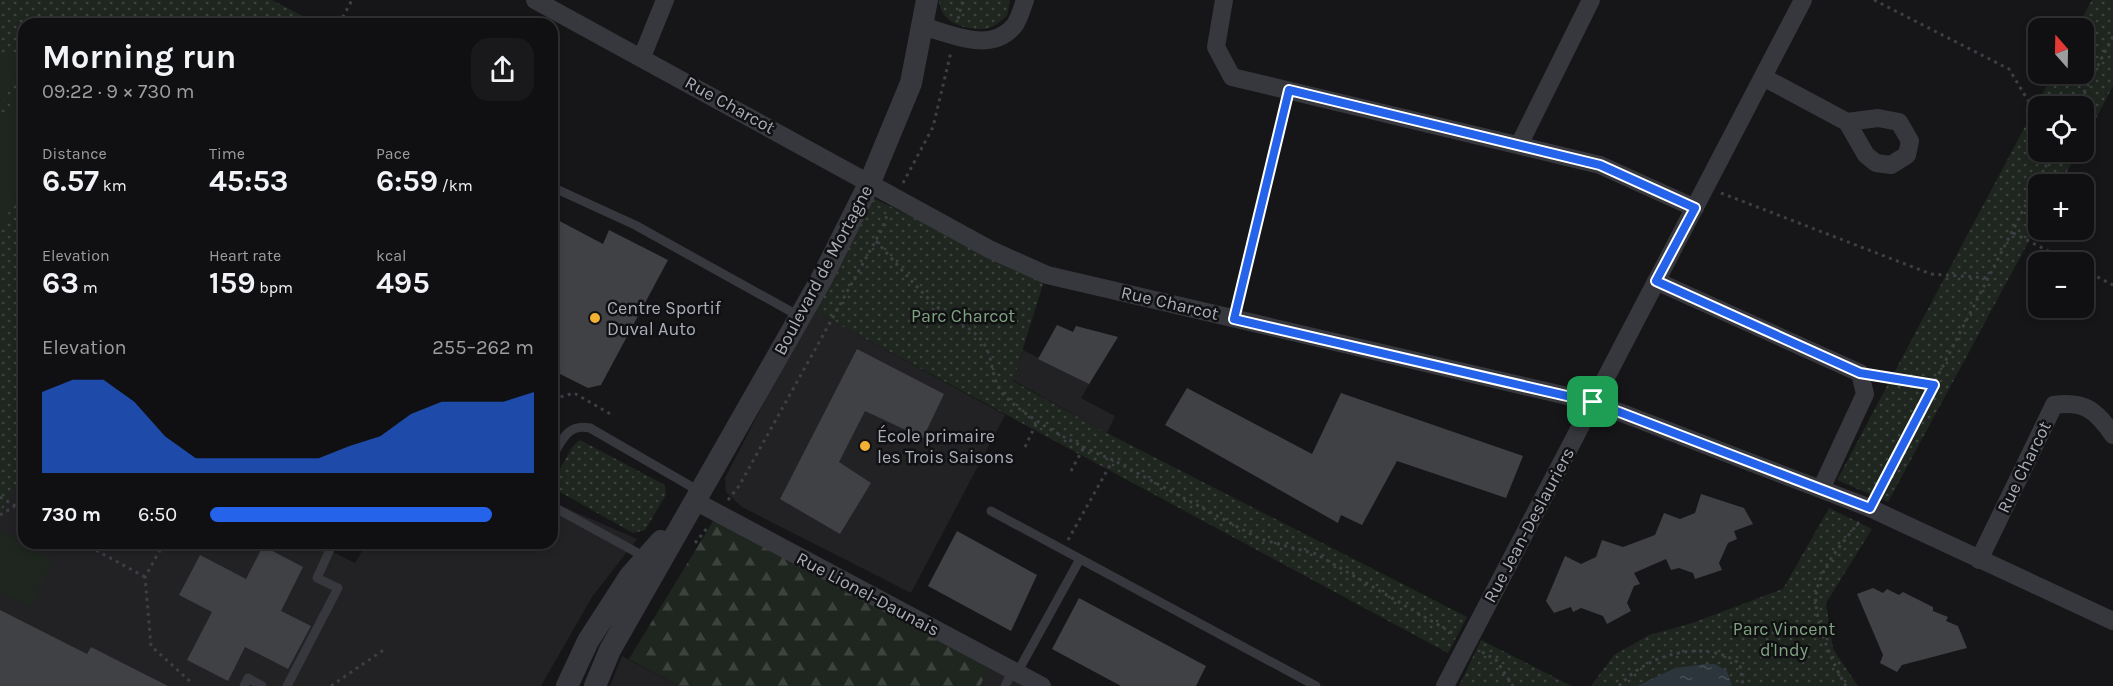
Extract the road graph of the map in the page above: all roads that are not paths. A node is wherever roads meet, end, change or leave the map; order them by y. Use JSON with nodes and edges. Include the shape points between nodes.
{"nodes":[{"id":1,"x":536,"y":0,"type":"edge"},
{"id":2,"x":665,"y":0,"type":"edge"},
{"id":3,"x":927,"y":0,"type":"edge"},
{"id":4,"x":1025,"y":0,"type":"edge"},
{"id":5,"x":1224,"y":0,"type":"edge"},
{"id":6,"x":1591,"y":0,"type":"edge"},
{"id":7,"x":1803,"y":0,"type":"edge"},
{"id":8,"x":922,"y":26,"type":"junction"},
{"id":9,"x":642,"y":57,"type":"junction"},
{"id":10,"x":1763,"y":77,"type":"junction"},
{"id":11,"x":1847,"y":122,"type":"dead end"},
{"id":12,"x":1519,"y":145,"type":"junction"},
{"id":13,"x":870,"y":182,"type":"junction"},
{"id":14,"x":558,"y":190,"type":"edge"},
{"id":15,"x":1695,"y":208,"type":"junction"},
{"id":16,"x":1656,"y":281,"type":"junction"},
{"id":17,"x":799,"y":316,"type":"junction"},
{"id":18,"x":1593,"y":402,"type":"junction"},
{"id":19,"x":2113,"y":435,"type":"edge"},
{"id":20,"x":558,"y":448,"type":"edge"},
{"id":21,"x":1821,"y":489,"type":"junction"},
{"id":22,"x":697,"y":496,"type":"junction"},
{"id":23,"x":558,"y":509,"type":"edge"},
{"id":24,"x":991,"y":511,"type":"dead end"},
{"id":25,"x":330,"y":549,"type":"edge"},
{"id":26,"x":647,"y":558,"type":"junction"},
{"id":27,"x":1080,"y":559,"type":"junction"},
{"id":28,"x":1979,"y":560,"type":"junction"},
{"id":29,"x":2113,"y":621,"type":"edge"},
{"id":30,"x":1012,"y":676,"type":"edge"},
{"id":31,"x":244,"y":686,"type":"edge"},
{"id":32,"x":262,"y":686,"type":"edge"},
{"id":33,"x":287,"y":686,"type":"edge"},
{"id":34,"x":567,"y":686,"type":"edge"},
{"id":35,"x":595,"y":686,"type":"edge"},
{"id":36,"x":1042,"y":686,"type":"edge"},
{"id":37,"x":1316,"y":686,"type":"edge"},
{"id":38,"x":1445,"y":686,"type":"edge"}],
"edges":[{"from":1,"to":9,"type":"street","name":"Rue Charcot"},
{"from":2,"to":9,"type":"street"},
{"from":3,"to":8,"type":"street","name":"Boulevard de Mortagne"},
{"from":4,"to":8,"type":"street","via":[[1015,25],[1001,37],[983,42]]},
{"from":5,"to":12,"type":"street","via":[[1216,47],[1232,77]]},
{"from":6,"to":12,"type":"street"},
{"from":7,"to":10,"type":"street","name":"Rue Jean-Deslauriers"},
{"from":8,"to":13,"type":"street","name":"Boulevard de Mortagne","via":[[911,83]]},
{"from":9,"to":13,"type":"street","name":"Rue Charcot"},
{"from":10,"to":11,"type":"street"},
{"from":10,"to":15,"type":"street","name":"Rue Jean-Deslauriers"},
{"from":12,"to":15,"type":"street","via":[[1600,165]]},
{"from":13,"to":17,"type":"street","name":"Boulevard de Mortagne"},
{"from":13,"to":18,"type":"street","name":"Rue Charcot","via":[[989,249],[1047,275]]},
{"from":14,"to":17,"type":"lane","via":[[635,225]]},
{"from":15,"to":16,"type":"street","name":"Rue Jean-Deslauriers"},
{"from":16,"to":18,"type":"street","name":"Rue Jean-Deslauriers"},
{"from":16,"to":21,"type":"street","via":[[1860,373],[1865,394]]},
{"from":17,"to":22,"type":"street","name":"Boulevard de Mortagne"},
{"from":18,"to":21,"type":"street","name":"Rue Charcot"},
{"from":18,"to":38,"type":"street","name":"Rue Jean-Deslauriers"},
{"from":19,"to":28,"type":"street","name":"Rue Charcot","via":[[2091,409],[2074,402],[2055,405]]},
{"from":20,"to":22,"type":"lane","via":[[568,431],[582,426],[590,428]]},
{"from":21,"to":28,"type":"street","name":"Rue Charcot"},
{"from":22,"to":26,"type":"street","name":"Boulevard de Mortagne"},
{"from":22,"to":30,"type":"street","name":"Rue Lionel-Daunais"},
{"from":22,"to":35,"type":"street","name":"Boulevard de Mortagne","via":[[610,650]]},
{"from":23,"to":26,"type":"lane"},
{"from":24,"to":27,"type":"lane"},
{"from":25,"to":33,"type":"lane","via":[[317,578],[338,588]]},
{"from":26,"to":34,"type":"street","name":"Boulevard de Mortagne","via":[[630,576],[588,641]]},
{"from":27,"to":30,"type":"lane"},
{"from":27,"to":37,"type":"lane"},
{"from":28,"to":29,"type":"street","name":"Rue Charcot"},
{"from":30,"to":36,"type":"street","name":"Rue Lionel-Daunais"},
{"from":31,"to":32,"type":"lane","via":[[248,678]]}]}
